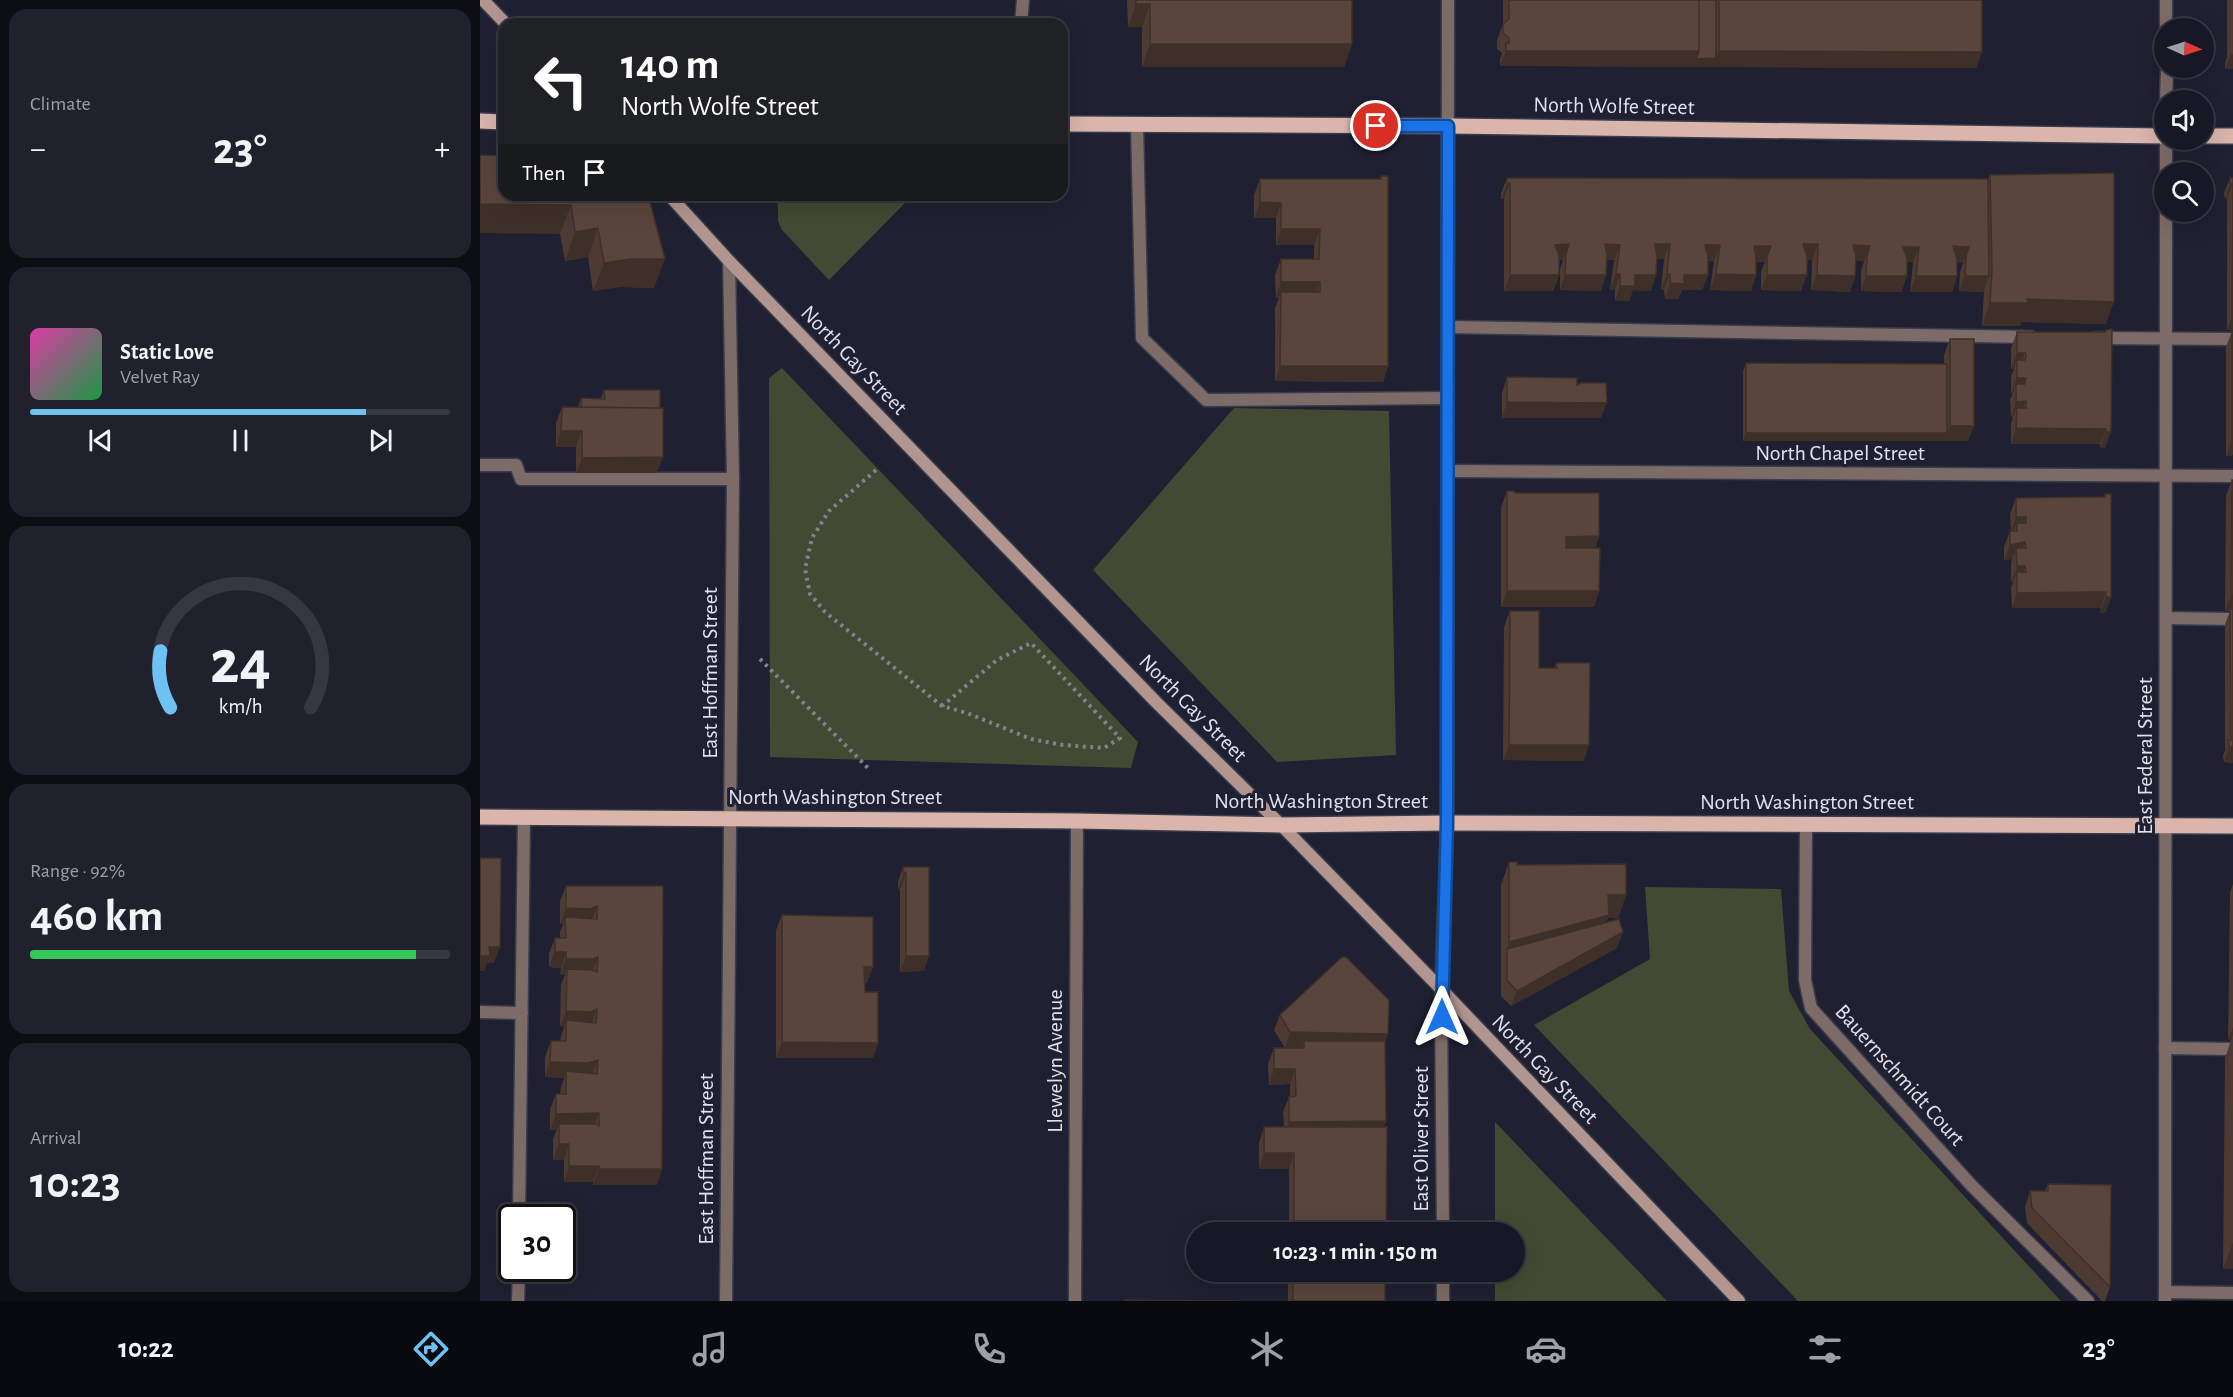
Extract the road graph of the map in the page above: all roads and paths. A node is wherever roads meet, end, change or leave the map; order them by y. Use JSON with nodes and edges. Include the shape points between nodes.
{"nodes":[{"id":1,"x":483,"y":0,"type":"edge"},
{"id":2,"x":1023,"y":0,"type":"edge"},
{"id":3,"x":1448,"y":0,"type":"edge"},
{"id":4,"x":2166,"y":0,"type":"edge"},
{"id":5,"x":500,"y":18,"type":"edge"},
{"id":6,"x":1022,"y":18,"type":"edge"},
{"id":7,"x":2166,"y":18,"type":"edge"},
{"id":8,"x":480,"y":121,"type":"edge"},
{"id":9,"x":498,"y":122,"type":"edge"},
{"id":10,"x":1068,"y":124,"type":"edge"},
{"id":11,"x":1137,"y":124,"type":"junction"},
{"id":12,"x":1448,"y":126,"type":"junction"},
{"id":13,"x":2214,"y":136,"type":"edge"},
{"id":14,"x":2233,"y":136,"type":"edge"},
{"id":15,"x":2154,"y":138,"type":"edge"},
{"id":16,"x":674,"y":201,"type":"edge"},
{"id":17,"x":2166,"y":222,"type":"edge"},
{"id":18,"x":729,"y":261,"type":"junction"},
{"id":19,"x":1448,"y":327,"type":"junction"},
{"id":20,"x":2049,"y":337,"type":"edge"},
{"id":21,"x":2085,"y":338,"type":"edge"},
{"id":22,"x":2166,"y":339,"type":"junction"},
{"id":23,"x":2233,"y":339,"type":"edge"},
{"id":24,"x":1448,"y":398,"type":"junction"},
{"id":25,"x":480,"y":465,"type":"edge"},
{"id":26,"x":876,"y":470,"type":"dead end"},
{"id":27,"x":1448,"y":471,"type":"junction"},
{"id":28,"x":2166,"y":475,"type":"junction"},
{"id":29,"x":2233,"y":476,"type":"edge"},
{"id":30,"x":733,"y":479,"type":"junction"},
{"id":31,"x":2166,"y":618,"type":"junction"},
{"id":32,"x":2233,"y":618,"type":"edge"},
{"id":33,"x":760,"y":659,"type":"dead end"},
{"id":34,"x":942,"y":706,"type":"junction"},
{"id":35,"x":869,"y":768,"type":"dead end"},
{"id":36,"x":480,"y":817,"type":"edge"},
{"id":37,"x":524,"y":817,"type":"junction"},
{"id":38,"x":730,"y":819,"type":"junction"},
{"id":39,"x":1077,"y":821,"type":"junction"},
{"id":40,"x":1447,"y":823,"type":"junction"},
{"id":41,"x":1281,"y":825,"type":"junction"},
{"id":42,"x":1806,"y":825,"type":"junction"},
{"id":43,"x":2166,"y":826,"type":"junction"},
{"id":44,"x":2233,"y":826,"type":"edge"},
{"id":45,"x":1442,"y":990,"type":"junction"},
{"id":46,"x":480,"y":1012,"type":"edge"},
{"id":47,"x":522,"y":1013,"type":"junction"},
{"id":48,"x":2165,"y":1048,"type":"junction"},
{"id":49,"x":2233,"y":1049,"type":"edge"},
{"id":50,"x":519,"y":1204,"type":"edge"},
{"id":51,"x":1443,"y":1222,"type":"edge"},
{"id":52,"x":519,"y":1282,"type":"edge"},
{"id":53,"x":1443,"y":1282,"type":"edge"},
{"id":54,"x":2233,"y":1293,"type":"edge"},
{"id":55,"x":2164,"y":1296,"type":"edge"},
{"id":56,"x":518,"y":1301,"type":"edge"},
{"id":57,"x":726,"y":1301,"type":"edge"},
{"id":58,"x":1075,"y":1301,"type":"edge"},
{"id":59,"x":1443,"y":1301,"type":"edge"},
{"id":60,"x":1739,"y":1301,"type":"edge"},
{"id":61,"x":2088,"y":1301,"type":"edge"}],
"edges":[{"from":1,"to":5,"type":"main road"},
{"from":2,"to":6,"type":"street"},
{"from":3,"to":12,"type":"street","name":"East Oliver Street"},
{"from":4,"to":7,"type":"street"},
{"from":8,"to":9,"type":"main road"},
{"from":10,"to":11,"type":"main road","name":"North Wolfe Street"},
{"from":11,"to":12,"type":"main road","name":"North Wolfe Street"},
{"from":11,"to":24,"type":"street","via":[[1142,338],[1206,400]]},
{"from":12,"to":15,"type":"main road","name":"North Wolfe Street"},
{"from":12,"to":19,"type":"street","name":"East Oliver Street"},
{"from":13,"to":14,"type":"main road"},
{"from":16,"to":18,"type":"main road","name":"North Gay Street"},
{"from":17,"to":22,"type":"street","name":"East Federal Street"},
{"from":18,"to":30,"type":"street","name":"East Hoffman Street"},
{"from":18,"to":41,"type":"main road","name":"North Gay Street","via":[[1156,702]]},
{"from":19,"to":20,"type":"street"},
{"from":19,"to":24,"type":"street","name":"East Oliver Street"},
{"from":21,"to":22,"type":"street"},
{"from":22,"to":23,"type":"street"},
{"from":22,"to":28,"type":"street","name":"East Federal Street"},
{"from":24,"to":27,"type":"street","name":"East Oliver Street"},
{"from":25,"to":30,"type":"street","via":[[516,465],[521,479]]},
{"from":26,"to":34,"type":"path","via":[[829,511],[812,538],[805,569],[810,594],[825,612]]},
{"from":27,"to":28,"type":"street","name":"North Chapel Street"},
{"from":27,"to":40,"type":"street","name":"East Oliver Street"},
{"from":28,"to":29,"type":"street","name":"North Chapel Street"},
{"from":28,"to":31,"type":"street","name":"East Federal Street"},
{"from":30,"to":38,"type":"street","name":"East Hoffman Street"},
{"from":31,"to":32,"type":"street"},
{"from":31,"to":43,"type":"street","name":"East Federal Street"},
{"from":33,"to":35,"type":"path"},
{"from":34,"to":34,"type":"path","via":[[967,712],[1031,739],[1063,745],[1104,748],[1120,738],[1031,643],[997,660]]},
{"from":36,"to":37,"type":"main road","name":"North Washington Street"},
{"from":37,"to":38,"type":"main road","name":"North Washington Street"},
{"from":37,"to":47,"type":"street"},
{"from":38,"to":39,"type":"main road","name":"North Washington Street"},
{"from":38,"to":57,"type":"street","name":"East Hoffman Street"},
{"from":39,"to":41,"type":"main road","name":"North Washington Street"},
{"from":39,"to":58,"type":"street","name":"Llewelyn Avenue"},
{"from":40,"to":41,"type":"main road","name":"North Washington Street"},
{"from":40,"to":42,"type":"main road","name":"North Washington Street"},
{"from":40,"to":45,"type":"street","name":"East Oliver Street"},
{"from":41,"to":45,"type":"main road","name":"North Gay Street"},
{"from":42,"to":43,"type":"main road","name":"North Washington Street"},
{"from":42,"to":61,"type":"street","name":"Bauernschmidt Court","via":[[1805,980],[1811,1008],[1972,1185]]},
{"from":43,"to":44,"type":"main road","name":"North Washington Street"},
{"from":43,"to":48,"type":"street","name":"East Federal Street"},
{"from":45,"to":51,"type":"street","name":"East Oliver Street"},
{"from":45,"to":60,"type":"main road","name":"North Gay Street"},
{"from":46,"to":47,"type":"street"},
{"from":47,"to":50,"type":"street"},
{"from":48,"to":49,"type":"street"},
{"from":48,"to":55,"type":"street","name":"East Federal Street"},
{"from":52,"to":56,"type":"street"},
{"from":53,"to":59,"type":"street"},
{"from":54,"to":55,"type":"street"}]}
